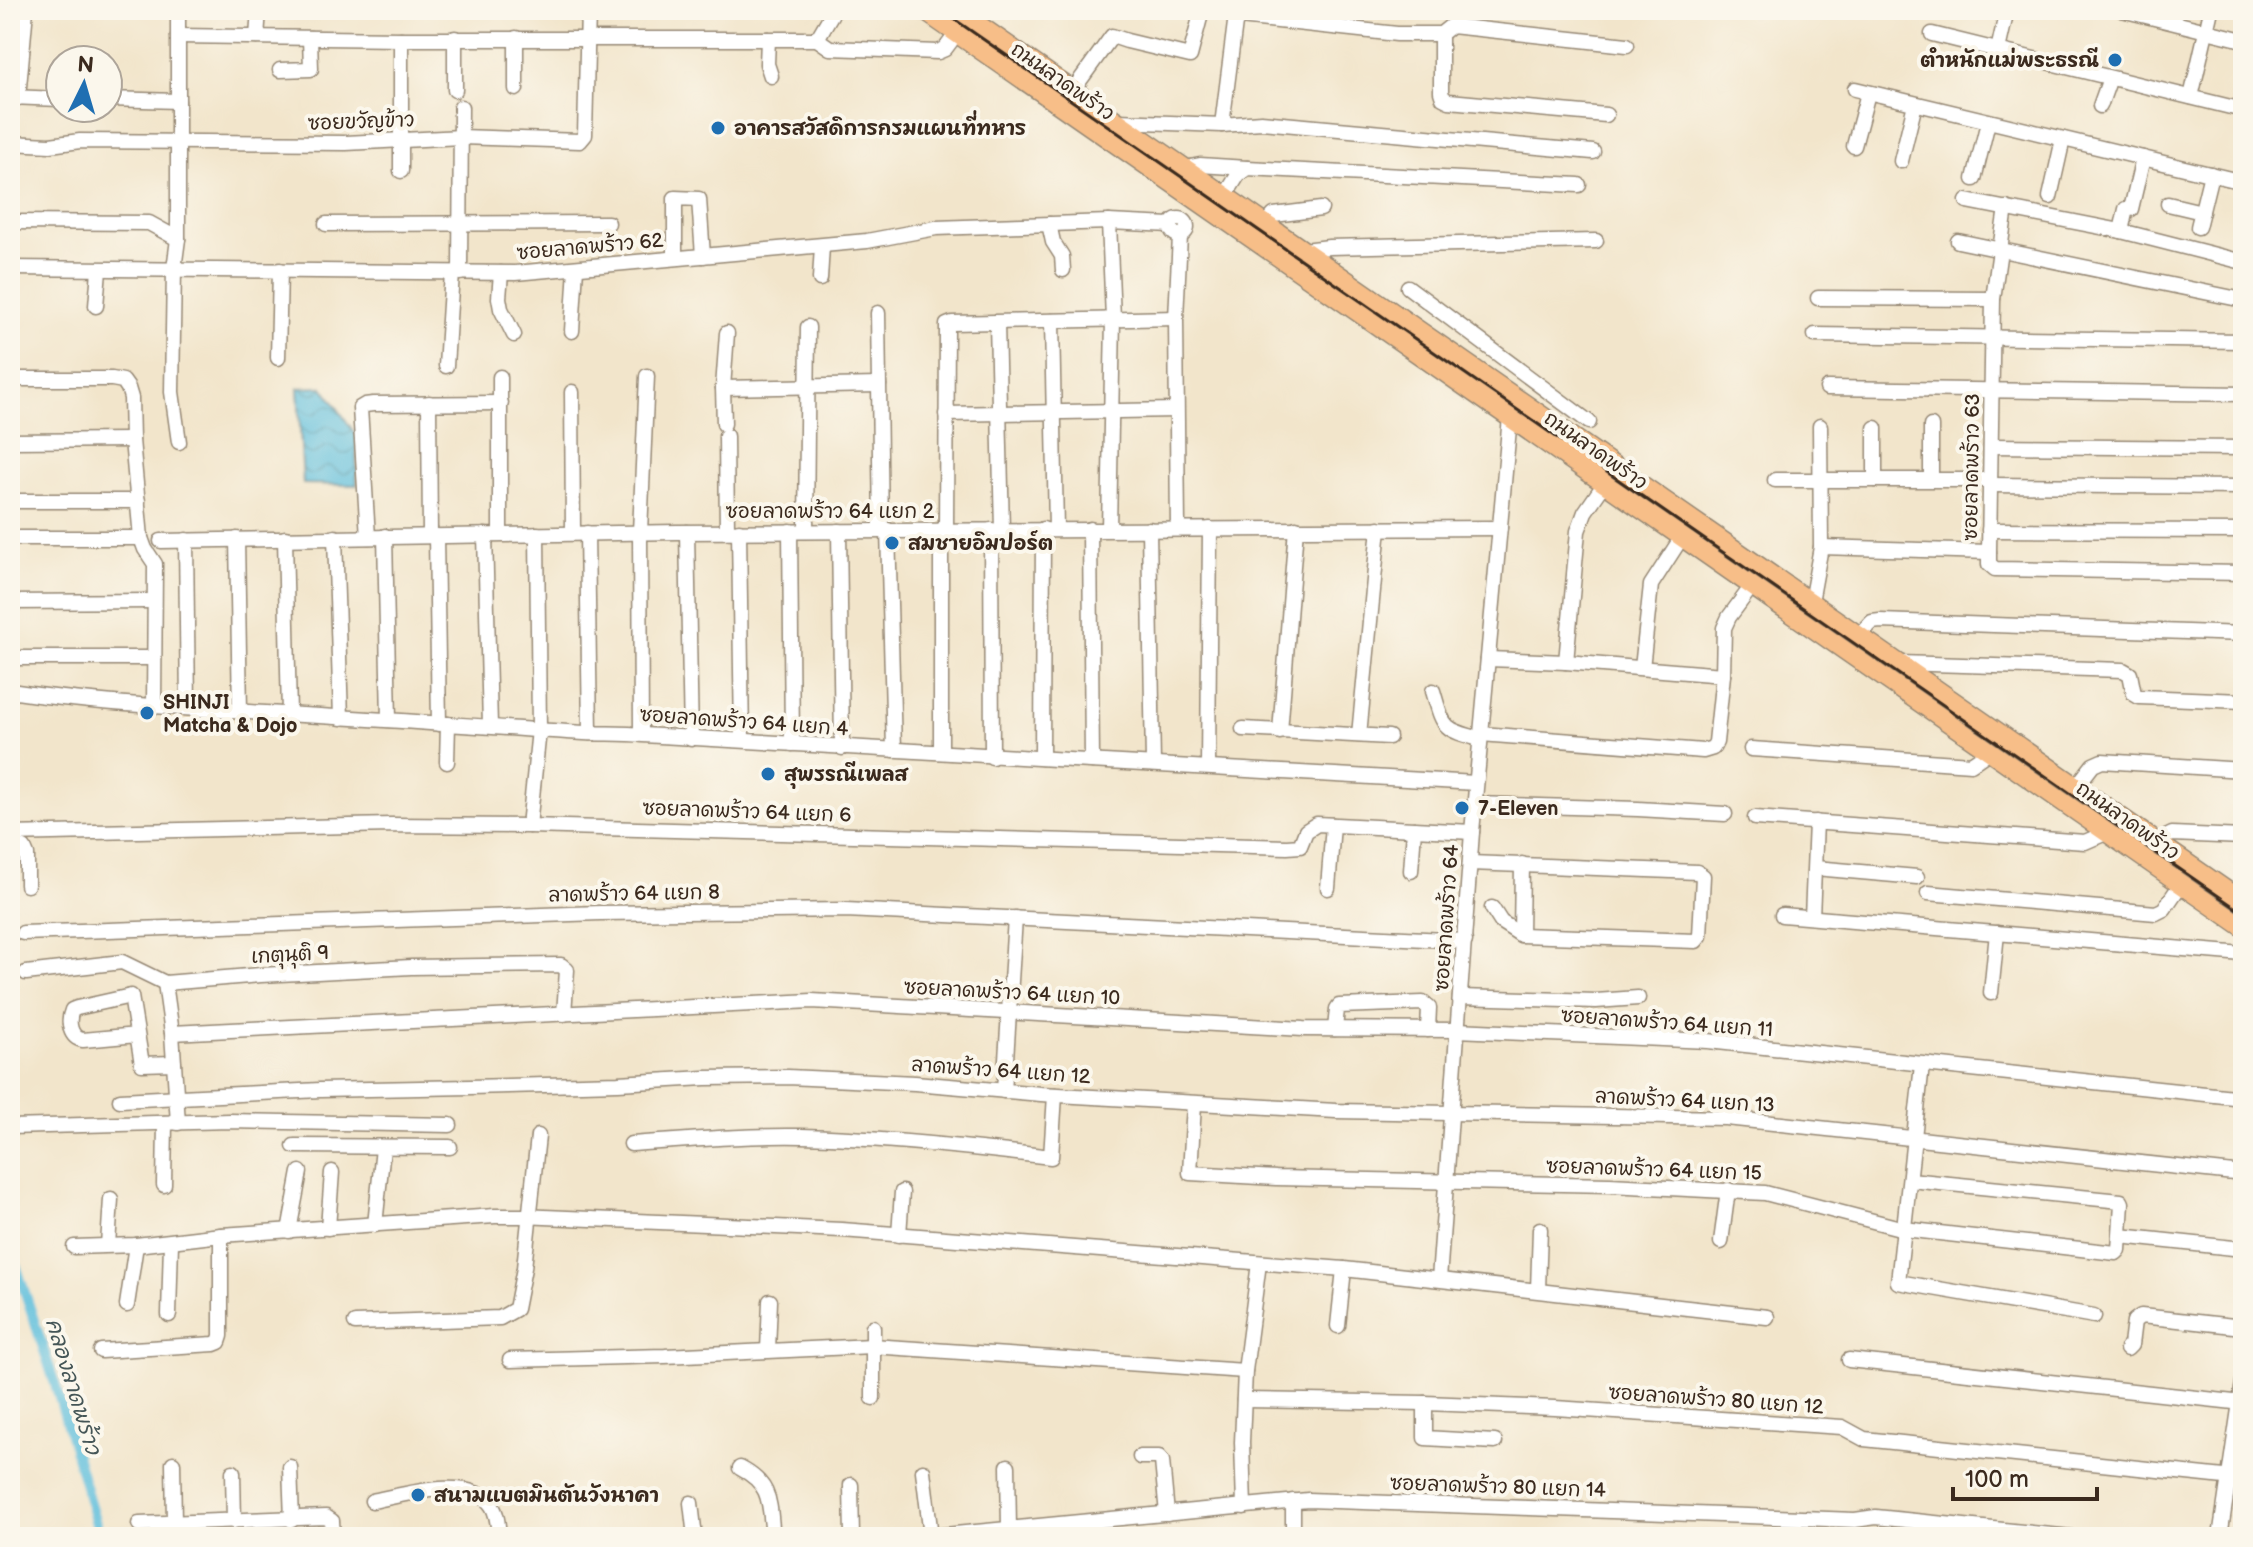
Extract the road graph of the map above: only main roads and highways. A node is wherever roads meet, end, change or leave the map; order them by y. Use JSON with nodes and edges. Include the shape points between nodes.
{"nodes":[{"id":1,"x":923,"y":10,"type":"edge"},
{"id":2,"x":957,"y":10,"type":"edge"},
{"id":3,"x":1073,"y":90,"type":"junction"},
{"id":4,"x":1061,"y":105,"type":"junction"},
{"id":5,"x":1515,"y":409,"type":"junction"},
{"id":6,"x":2094,"y":811,"type":"junction"},
{"id":7,"x":2243,"y":902,"type":"edge"},
{"id":8,"x":2243,"y":927,"type":"edge"}],
"edges":[{"from":1,"to":4,"type":"main road","name":"ถนนลาดพร้าว"},
{"from":2,"to":3,"type":"main road","name":"ถนนลาดพร้าว"},
{"from":3,"to":4,"type":"main road"},
{"from":3,"to":5,"type":"main road","name":"ถนนลาดพร้าว","via":[[1304,250]]},
{"from":4,"to":5,"type":"main road","name":"ถนนลาดพร้าว"},
{"from":5,"to":6,"type":"main road","name":"ถนนลาดพร้าว","via":[[1605,483],[1752,586],[1990,751]]},
{"from":5,"to":6,"type":"main road","name":"ถนนลาดพร้าว","via":[[1811,602],[2076,787]]},
{"from":6,"to":7,"type":"main road","name":"ถนนลาดพร้าว","via":[[2160,845]]},
{"from":6,"to":8,"type":"main road","name":"ถนนลาดพร้าว","via":[[2108,832]]}]}
